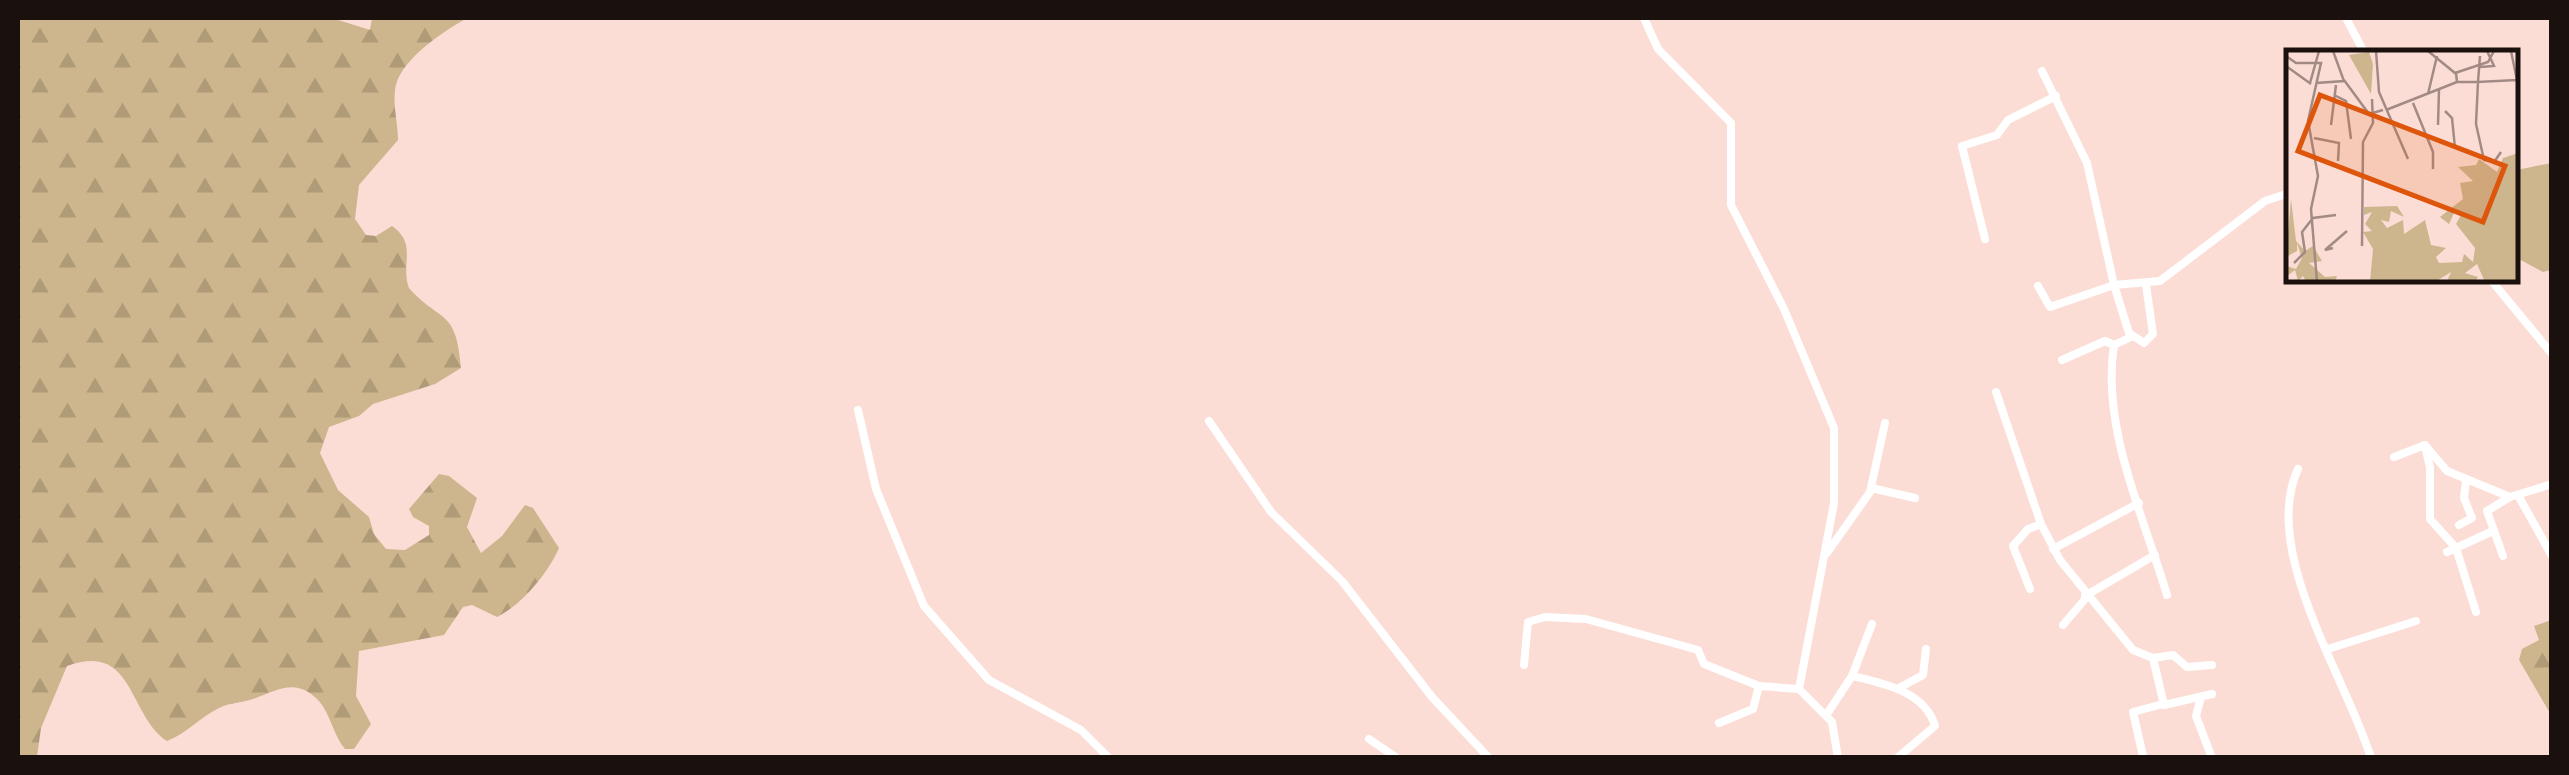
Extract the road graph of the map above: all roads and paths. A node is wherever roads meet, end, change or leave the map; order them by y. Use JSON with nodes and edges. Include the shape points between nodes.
{"nodes":[{"id":1,"x":1644,"y":18,"type":"edge"},
{"id":2,"x":2346,"y":18,"type":"edge"},
{"id":3,"x":2363,"y":50,"type":"edge"},
{"id":4,"x":2042,"y":71,"type":"dead end"},
{"id":5,"x":2056,"y":96,"type":"junction"},
{"id":6,"x":2286,"y":194,"type":"edge"},
{"id":7,"x":1985,"y":239,"type":"dead end"},
{"id":8,"x":2493,"y":282,"type":"edge"},
{"id":9,"x":2114,"y":285,"type":"junction"},
{"id":10,"x":2146,"y":285,"type":"junction"},
{"id":11,"x":2038,"y":286,"type":"dead end"},
{"id":12,"x":2131,"y":336,"type":"junction"},
{"id":13,"x":2114,"y":345,"type":"junction"},
{"id":14,"x":2552,"y":354,"type":"edge"},
{"id":15,"x":2062,"y":360,"type":"dead end"},
{"id":16,"x":1996,"y":392,"type":"dead end"},
{"id":17,"x":858,"y":410,"type":"dead end"},
{"id":18,"x":1209,"y":421,"type":"dead end"},
{"id":19,"x":1885,"y":423,"type":"dead end"},
{"id":20,"x":2425,"y":445,"type":"junction"},
{"id":21,"x":2394,"y":457,"type":"dead end"},
{"id":22,"x":2298,"y":469,"type":"dead end"},
{"id":23,"x":2466,"y":480,"type":"junction"},
{"id":24,"x":2552,"y":484,"type":"edge"},
{"id":25,"x":1871,"y":488,"type":"junction"},
{"id":26,"x":2515,"y":497,"type":"junction"},
{"id":27,"x":1915,"y":498,"type":"dead end"},
{"id":28,"x":2139,"y":503,"type":"junction"},
{"id":29,"x":2042,"y":524,"type":"junction"},
{"id":30,"x":2459,"y":525,"type":"dead end"},
{"id":31,"x":2493,"y":531,"type":"junction"},
{"id":32,"x":2054,"y":549,"type":"junction"},
{"id":33,"x":2451,"y":550,"type":"junction"},
{"id":34,"x":1827,"y":553,"type":"junction"},
{"id":35,"x":2155,"y":555,"type":"junction"},
{"id":36,"x":2503,"y":556,"type":"dead end"},
{"id":37,"x":2552,"y":556,"type":"edge"},
{"id":38,"x":2030,"y":589,"type":"dead end"},
{"id":39,"x":2167,"y":596,"type":"dead end"},
{"id":40,"x":2086,"y":597,"type":"junction"},
{"id":41,"x":2476,"y":612,"type":"dead end"},
{"id":42,"x":2416,"y":621,"type":"dead end"},
{"id":43,"x":1872,"y":624,"type":"dead end"},
{"id":44,"x":2063,"y":624,"type":"dead end"},
{"id":45,"x":1926,"y":649,"type":"dead end"},
{"id":46,"x":2328,"y":649,"type":"junction"},
{"id":47,"x":2153,"y":658,"type":"junction"},
{"id":48,"x":1524,"y":664,"type":"dead end"},
{"id":49,"x":2212,"y":665,"type":"dead end"},
{"id":50,"x":1852,"y":676,"type":"junction"},
{"id":51,"x":1759,"y":686,"type":"junction"},
{"id":52,"x":1898,"y":688,"type":"junction"},
{"id":53,"x":1799,"y":690,"type":"junction"},
{"id":54,"x":2212,"y":694,"type":"dead end"},
{"id":55,"x":2201,"y":697,"type":"junction"},
{"id":56,"x":2162,"y":704,"type":"junction"},
{"id":57,"x":1826,"y":714,"type":"junction"},
{"id":58,"x":1719,"y":723,"type":"dead end"},
{"id":59,"x":1369,"y":738,"type":"dead end"},
{"id":60,"x":2142,"y":756,"type":"edge"},
{"id":61,"x":1109,"y":758,"type":"edge"},
{"id":62,"x":1397,"y":758,"type":"edge"},
{"id":63,"x":1489,"y":758,"type":"edge"},
{"id":64,"x":1838,"y":758,"type":"edge"},
{"id":65,"x":1897,"y":758,"type":"edge"},
{"id":66,"x":2212,"y":758,"type":"edge"},
{"id":67,"x":2371,"y":758,"type":"edge"}],
"edges":[{"from":1,"to":34,"type":"street","via":[[1658,49],[1731,123],[1731,205],[1831,415],[1835,464]]},
{"from":2,"to":3,"type":"street"},
{"from":4,"to":5,"type":"street"},
{"from":5,"to":7,"type":"street","via":[[2008,120],[1997,134],[1962,146]]},
{"from":5,"to":9,"type":"street","via":[[2091,176]]},
{"from":6,"to":10,"type":"street"},
{"from":8,"to":14,"type":"street"},
{"from":9,"to":10,"type":"street"},
{"from":9,"to":11,"type":"street","via":[[2050,307]]},
{"from":9,"to":12,"type":"street"},
{"from":10,"to":12,"type":"street","via":[[2152,334],[2144,342]]},
{"from":12,"to":13,"type":"street"},
{"from":13,"to":15,"type":"street","via":[[2105,341]]},
{"from":13,"to":28,"type":"street","via":[[2113,393]]},
{"from":16,"to":29,"type":"street"},
{"from":17,"to":61,"type":"street","via":[[876,489],[924,606],[989,680],[1081,730]]},
{"from":18,"to":63,"type":"street","via":[[1271,512],[1342,581],[1425,690]]},
{"from":19,"to":25,"type":"street"},
{"from":20,"to":21,"type":"street"},
{"from":20,"to":23,"type":"street","via":[[2447,471]]},
{"from":20,"to":33,"type":"street","via":[[2430,519]]},
{"from":22,"to":46,"type":"street","via":[[2289,533],[2300,586]]},
{"from":23,"to":26,"type":"street"},
{"from":23,"to":30,"type":"street","via":[[2472,518]]},
{"from":24,"to":26,"type":"street"},
{"from":25,"to":27,"type":"street"},
{"from":25,"to":34,"type":"street"},
{"from":26,"to":31,"type":"street","via":[[2487,511]]},
{"from":26,"to":37,"type":"street"},
{"from":28,"to":32,"type":"street"},
{"from":28,"to":35,"type":"street"},
{"from":29,"to":32,"type":"street"},
{"from":29,"to":38,"type":"street","via":[[2013,546]]},
{"from":31,"to":33,"type":"street"},
{"from":31,"to":36,"type":"street"},
{"from":32,"to":40,"type":"street"},
{"from":33,"to":41,"type":"street"},
{"from":34,"to":53,"type":"street"},
{"from":35,"to":39,"type":"street"},
{"from":35,"to":40,"type":"street"},
{"from":40,"to":44,"type":"street"},
{"from":40,"to":47,"type":"street","via":[[2139,656]]},
{"from":42,"to":46,"type":"street"},
{"from":43,"to":50,"type":"street"},
{"from":45,"to":52,"type":"street","via":[[1923,675]]},
{"from":46,"to":67,"type":"street"},
{"from":47,"to":49,"type":"street","via":[[2173,655],[2186,667]]},
{"from":47,"to":56,"type":"street"},
{"from":48,"to":51,"type":"street","via":[[1526,624],[1565,617],[1698,650],[1704,664]]},
{"from":50,"to":52,"type":"street"},
{"from":50,"to":57,"type":"street"},
{"from":51,"to":53,"type":"street"},
{"from":51,"to":58,"type":"street","via":[[1753,709]]},
{"from":52,"to":65,"type":"street","via":[[1931,714],[1934,726]]},
{"from":53,"to":57,"type":"street"},
{"from":54,"to":55,"type":"street"},
{"from":55,"to":56,"type":"street"},
{"from":55,"to":66,"type":"street","via":[[2196,716]]},
{"from":56,"to":60,"type":"street","via":[[2132,712]]},
{"from":57,"to":64,"type":"street"},
{"from":59,"to":62,"type":"street"}]}
